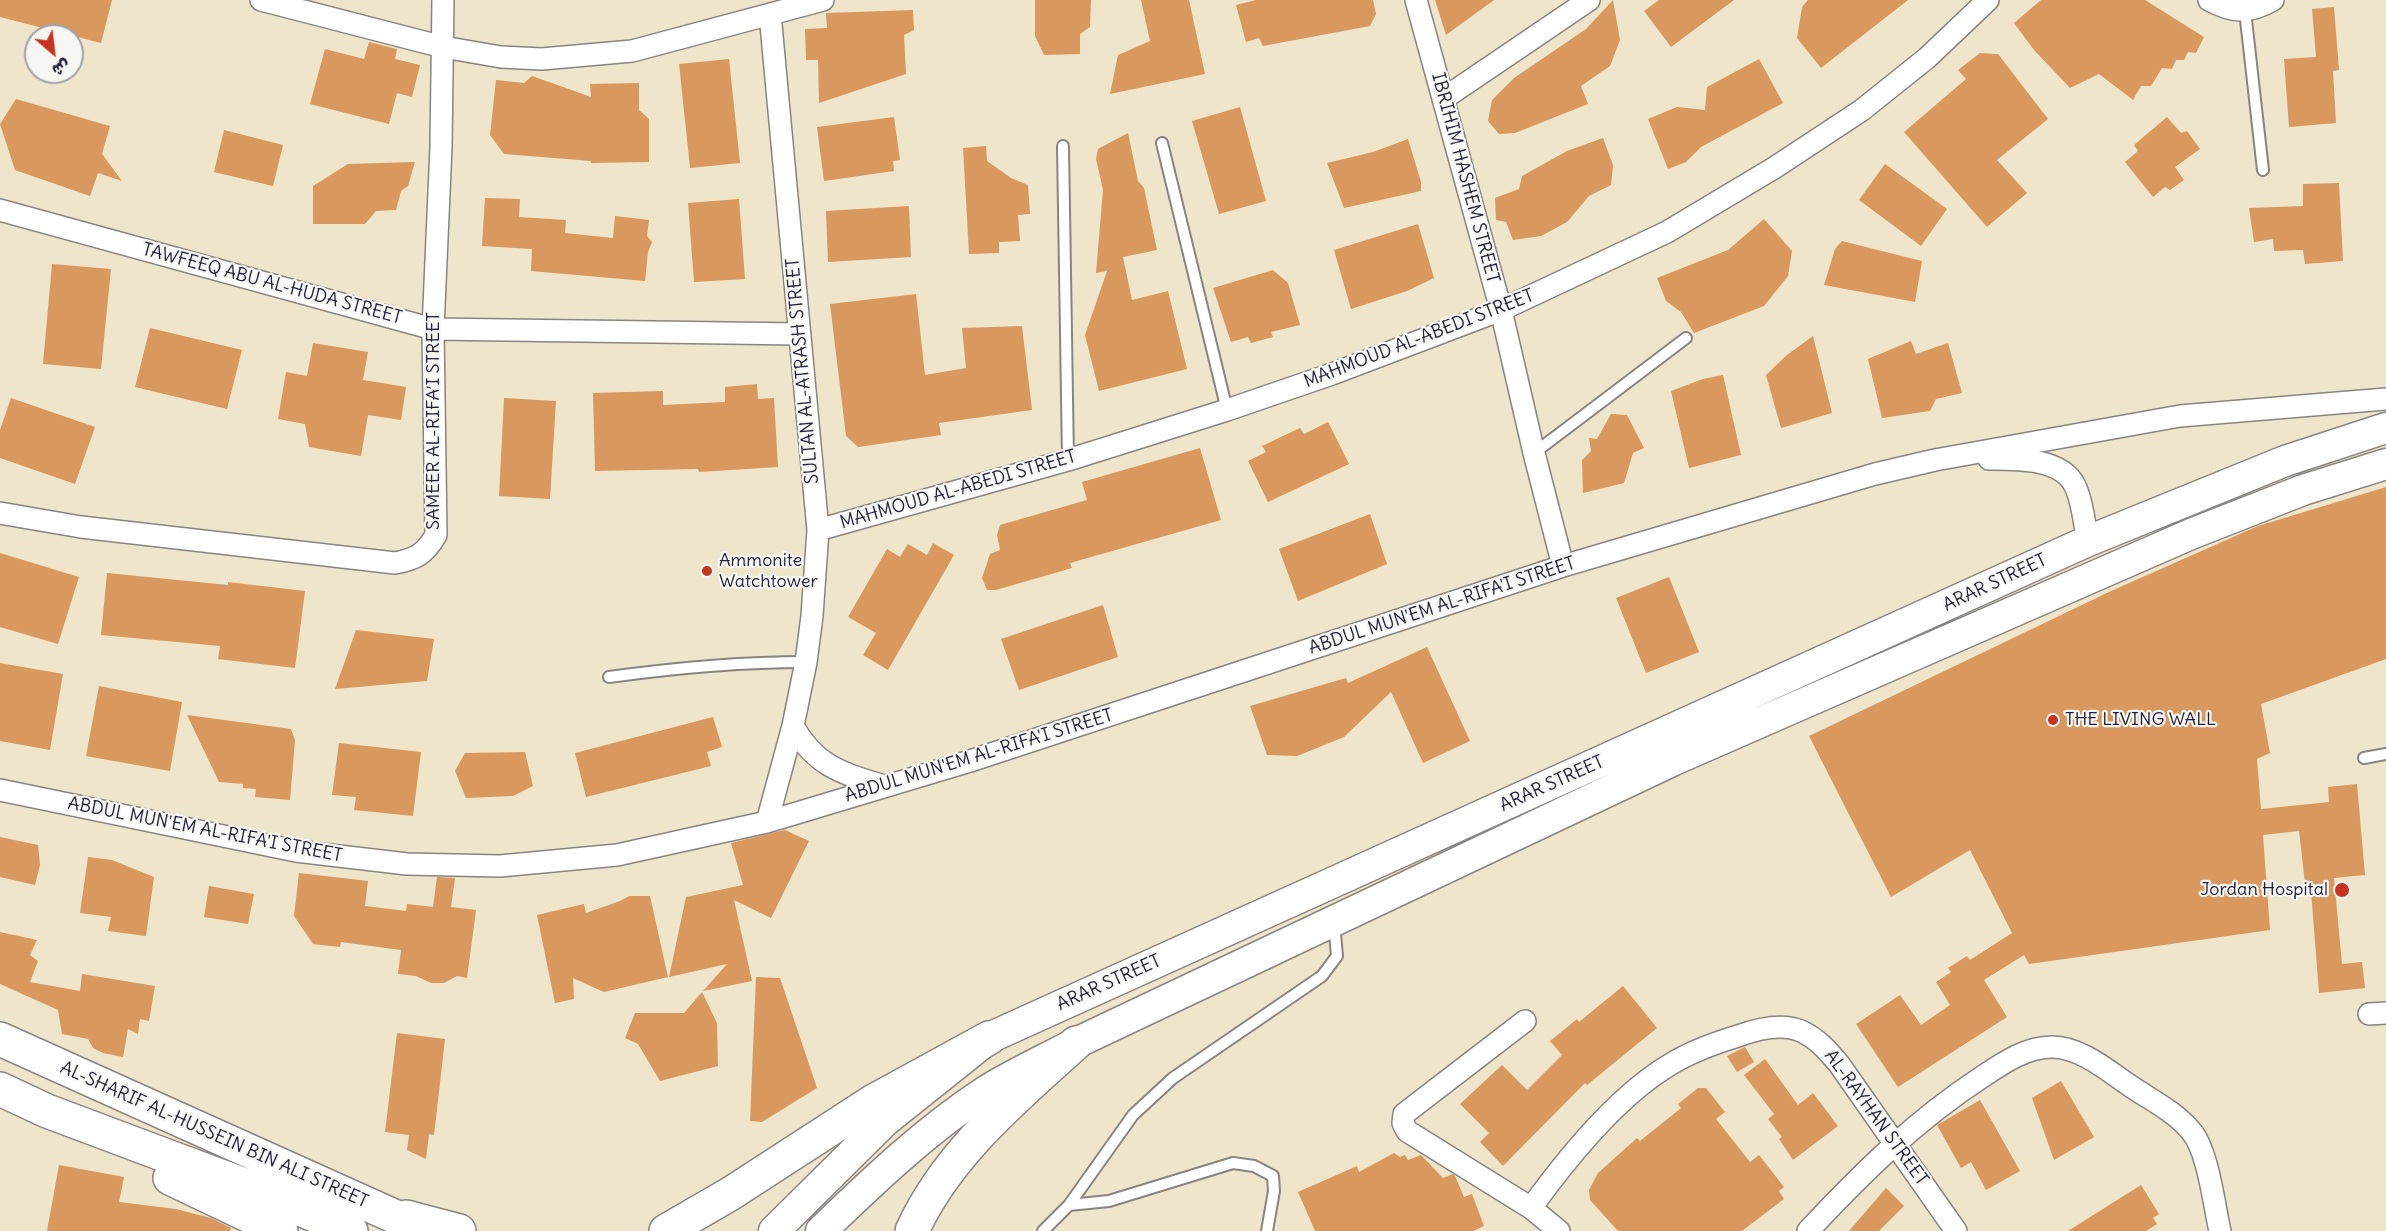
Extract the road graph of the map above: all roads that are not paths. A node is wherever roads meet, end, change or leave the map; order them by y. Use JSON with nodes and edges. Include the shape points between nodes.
{"nodes":[{"id":1,"x":261,"y":0,"type":"edge"},
{"id":2,"x":443,"y":0,"type":"edge"},
{"id":3,"x":823,"y":0,"type":"edge"},
{"id":4,"x":1416,"y":0,"type":"edge"},
{"id":5,"x":1589,"y":0,"type":"edge"},
{"id":6,"x":1988,"y":0,"type":"edge"},
{"id":7,"x":2209,"y":0,"type":"edge"},
{"id":8,"x":2273,"y":0,"type":"edge"},
{"id":9,"x":2246,"y":11,"type":"junction"},
{"id":10,"x":770,"y":14,"type":"junction"},
{"id":11,"x":443,"y":47,"type":"junction"},
{"id":12,"x":1443,"y":99,"type":"junction"},
{"id":13,"x":1162,"y":143,"type":"dead end"},
{"id":14,"x":1063,"y":146,"type":"dead end"},
{"id":15,"x":2263,"y":170,"type":"dead end"},
{"id":16,"x":0,"y":210,"type":"edge"},
{"id":17,"x":1501,"y":310,"type":"junction"},
{"id":18,"x":433,"y":329,"type":"junction"},
{"id":19,"x":800,"y":334,"type":"junction"},
{"id":20,"x":1686,"y":338,"type":"dead end"},
{"id":21,"x":2386,"y":399,"type":"edge"},
{"id":22,"x":1227,"y":410,"type":"junction"},
{"id":23,"x":2386,"y":428,"type":"edge"},
{"id":24,"x":1534,"y":453,"type":"junction"},
{"id":25,"x":1068,"y":460,"type":"junction"},
{"id":26,"x":1935,"y":460,"type":"junction"},
{"id":27,"x":2386,"y":464,"type":"edge"},
{"id":28,"x":0,"y":513,"type":"edge"},
{"id":29,"x":818,"y":530,"type":"junction"},
{"id":30,"x":2088,"y":541,"type":"junction"},
{"id":31,"x":1563,"y":566,"type":"junction"},
{"id":32,"x":806,"y":662,"type":"junction"},
{"id":33,"x":609,"y":677,"type":"dead end"},
{"id":34,"x":793,"y":726,"type":"junction"},
{"id":35,"x":2386,"y":754,"type":"edge"},
{"id":36,"x":2364,"y":758,"type":"dead end"},
{"id":37,"x":884,"y":786,"type":"junction"},
{"id":38,"x":0,"y":790,"type":"edge"},
{"id":39,"x":767,"y":822,"type":"junction"},
{"id":40,"x":1334,"y":920,"type":"junction"},
{"id":41,"x":1525,"y":1021,"type":"dead end"},
{"id":42,"x":989,"y":1038,"type":"junction"},
{"id":43,"x":0,"y":1039,"type":"edge"},
{"id":44,"x":1076,"y":1043,"type":"junction"},
{"id":45,"x":0,"y":1089,"type":"edge"},
{"id":46,"x":47,"y":1111,"type":"junction"},
{"id":47,"x":1896,"y":1143,"type":"junction"},
{"id":48,"x":1070,"y":1205,"type":"junction"},
{"id":49,"x":1531,"y":1208,"type":"junction"},
{"id":50,"x":386,"y":1212,"type":"junction"},
{"id":51,"x":281,"y":1231,"type":"edge"},
{"id":52,"x":351,"y":1231,"type":"edge"},
{"id":53,"x":427,"y":1231,"type":"edge"},
{"id":54,"x":459,"y":1231,"type":"edge"},
{"id":55,"x":666,"y":1231,"type":"edge"},
{"id":56,"x":774,"y":1231,"type":"edge"},
{"id":57,"x":821,"y":1231,"type":"edge"},
{"id":58,"x":912,"y":1231,"type":"edge"},
{"id":59,"x":1043,"y":1231,"type":"edge"},
{"id":60,"x":1267,"y":1231,"type":"edge"},
{"id":61,"x":1559,"y":1231,"type":"edge"},
{"id":62,"x":1808,"y":1231,"type":"edge"},
{"id":63,"x":1956,"y":1231,"type":"edge"},
{"id":64,"x":2220,"y":1231,"type":"edge"}],
"edges":[{"from":1,"to":11,"type":"street"},
{"from":2,"to":11,"type":"street","name":"SAMEER AL-RIFA’I STREET"},
{"from":3,"to":10,"type":"street"},
{"from":4,"to":12,"type":"street","name":"IBRIHIM HASHEM STREET"},
{"from":5,"to":12,"type":"street"},
{"from":6,"to":17,"type":"street","name":"MAHMOUD AL-ABEDI STREET","via":[[1927,58],[1862,110],[1774,168],[1666,232]]},
{"from":7,"to":9,"type":"street","via":[[2223,8]]},
{"from":8,"to":9,"type":"street"},
{"from":9,"to":15,"type":"lane"},
{"from":10,"to":11,"type":"street","via":[[632,51],[576,57],[501,57]]},
{"from":10,"to":19,"type":"street","name":"SULTAN AL-ATRASH STREET"},
{"from":11,"to":18,"type":"street","name":"SAMEER AL-RIFA’I STREET"},
{"from":12,"to":17,"type":"street","name":"IBRIHIM HASHEM STREET"},
{"from":13,"to":22,"type":"lane"},
{"from":14,"to":25,"type":"lane"},
{"from":16,"to":18,"type":"street","name":"TAWFEEQ ABU AL-HUDA STREET"},
{"from":17,"to":22,"type":"street","name":"MAHMOUD AL-ABEDI STREET"},
{"from":17,"to":24,"type":"street","name":"IBRIHIM HASHEM STREET"},
{"from":18,"to":19,"type":"street","name":"TAWFEEQ ABU AL-HUDA STREET"},
{"from":18,"to":28,"type":"street","name":"SAMEER AL-RIFA’I STREET","via":[[436,535],[428,549],[411,560],[383,562],[81,527]]},
{"from":19,"to":29,"type":"street","name":"SULTAN AL-ATRASH STREET"},
{"from":20,"to":24,"type":"lane"},
{"from":21,"to":26,"type":"street","name":"ABDUL MUN'EM AL-RIFA'I STREET","via":[[2180,416]]},
{"from":22,"to":25,"type":"street","name":"MAHMOUD AL-ABEDI STREET"},
{"from":23,"to":30,"type":"main road","name":"ARAR STREET","via":[[2285,461]]},
{"from":24,"to":31,"type":"street","name":"IBRIHIM HASHEM STREET"},
{"from":25,"to":29,"type":"street","name":"MAHMOUD AL-ABEDI STREET"},
{"from":26,"to":30,"type":"street","name":"ABDUL MUN'EM AL-RIFA'I STREET","via":[[2008,459],[2059,469],[2075,486]]},
{"from":26,"to":31,"type":"street","name":"ABDUL MUN'EM AL-RIFA'I STREET"},
{"from":27,"to":40,"type":"main road","name":"ARAR STREET","via":[[2303,490],[2180,539],[1674,760]]},
{"from":29,"to":32,"type":"street","name":"SULTAN AL-ATRASH STREET"},
{"from":30,"to":42,"type":"main road","name":"ARAR STREET"},
{"from":31,"to":37,"type":"street","name":"ABDUL MUN'EM AL-RIFA'I STREET"},
{"from":32,"to":33,"type":"lane","via":[[692,666]]},
{"from":32,"to":34,"type":"street","name":"SULTAN AL-ATRASH STREET"},
{"from":34,"to":37,"type":"street","via":[[803,745],[817,758],[841,772]]},
{"from":34,"to":39,"type":"street","name":"SULTAN AL-ATRASH STREET"},
{"from":35,"to":36,"type":"lane"},
{"from":37,"to":39,"type":"street","name":"ABDUL MUN'EM AL-RIFA'I STREET"},
{"from":38,"to":39,"type":"street","name":"ABDUL MUN'EM AL-RIFA'I STREET","via":[[296,851],[407,864],[500,866],[617,855]]},
{"from":40,"to":44,"type":"main road","name":"ARAR STREET"},
{"from":40,"to":48,"type":"lane","via":[[1337,956],[1322,976],[1173,1078],[1133,1115]]},
{"from":41,"to":49,"type":"street","via":[[1414,1105],[1404,1114],[1403,1123],[1407,1131]]},
{"from":42,"to":55,"type":"main road","via":[[872,1102]]},
{"from":42,"to":56,"type":"main road","name":"ARAR STREET","via":[[885,1121]]},
{"from":43,"to":50,"type":"main road","name":"AL-SHARIF AL-HUSSEIN BIN ALI STREET"},
{"from":44,"to":57,"type":"main road","name":"ARAR STREET","via":[[986,1092],[936,1128]]},
{"from":44,"to":58,"type":"main road","via":[[972,1140],[923,1206]]},
{"from":45,"to":46,"type":"main road","name":"AL-SHARIF AL-HUSSEIN BIN ALI STREET"},
{"from":46,"to":51,"type":"main road","via":[[165,1175]]},
{"from":46,"to":52,"type":"main road","name":"AL-SHARIF AL-HUSSEIN BIN ALI STREET","via":[[247,1186]]},
{"from":47,"to":49,"type":"street","name":"AL-RAYHAN STREET","via":[[1820,1042],[1799,1030],[1758,1029],[1670,1064],[1568,1158]]},
{"from":47,"to":62,"type":"street"},
{"from":47,"to":63,"type":"street","name":"AL-RAYHAN STREET"},
{"from":47,"to":64,"type":"street","via":[[1929,1114],[2020,1054],[2053,1047],[2073,1050],[2190,1128],[2201,1146]]},
{"from":48,"to":59,"type":"lane"},
{"from":48,"to":60,"type":"lane","via":[[1109,1202],[1233,1163],[1254,1166],[1273,1176]]},
{"from":49,"to":61,"type":"street"},
{"from":50,"to":53,"type":"main road","name":"AL-SHARIF AL-HUSSEIN BIN ALI STREET"},
{"from":50,"to":54,"type":"main road"}]}
